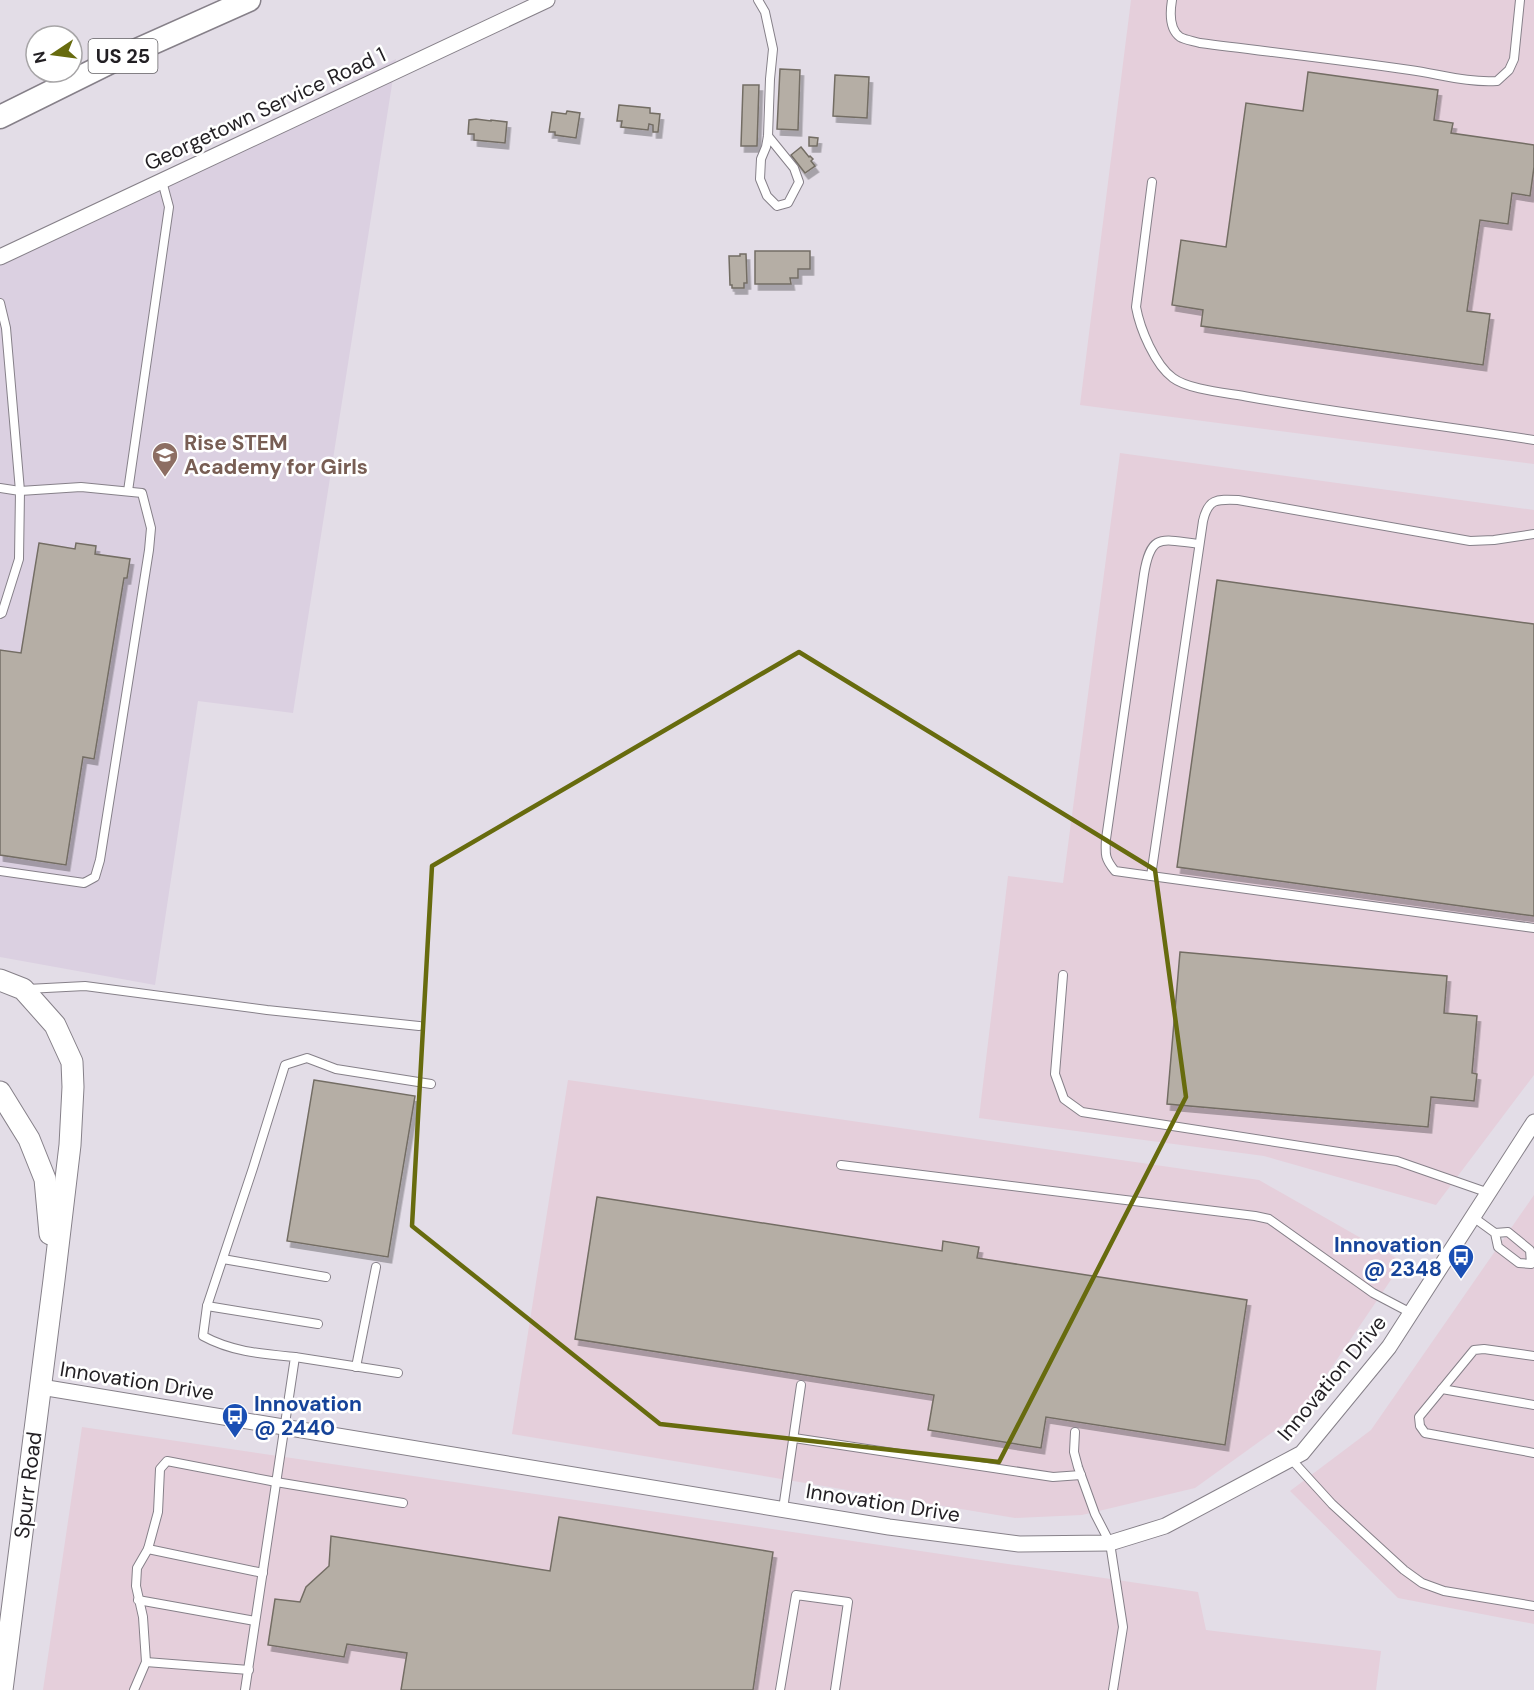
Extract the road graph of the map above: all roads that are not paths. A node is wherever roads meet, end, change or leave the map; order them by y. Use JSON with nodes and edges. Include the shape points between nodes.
{"nodes":[{"id":1,"x":249,"y":0,"type":"edge"},
{"id":2,"x":548,"y":0,"type":"edge"},
{"id":3,"x":758,"y":0,"type":"edge"},
{"id":4,"x":1172,"y":0,"type":"edge"},
{"id":5,"x":1520,"y":0,"type":"edge"},
{"id":6,"x":520,"y":6,"type":"edge"},
{"id":7,"x":0,"y":117,"type":"edge"},
{"id":8,"x":768,"y":135,"type":"junction"},
{"id":9,"x":162,"y":181,"type":"junction"},
{"id":10,"x":1152,"y":182,"type":"dead end"},
{"id":11,"x":0,"y":257,"type":"edge"},
{"id":12,"x":0,"y":303,"type":"edge"},
{"id":13,"x":1534,"y":440,"type":"edge"},
{"id":14,"x":0,"y":488,"type":"edge"},
{"id":15,"x":20,"y":490,"type":"junction"},
{"id":16,"x":128,"y":491,"type":"junction"},
{"id":17,"x":1534,"y":534,"type":"edge"},
{"id":18,"x":1199,"y":544,"type":"junction"},
{"id":19,"x":0,"y":614,"type":"edge"},
{"id":20,"x":0,"y":872,"type":"edge"},
{"id":21,"x":1151,"y":876,"type":"junction"},
{"id":22,"x":1534,"y":928,"type":"edge"},
{"id":23,"x":1063,"y":975,"type":"dead end"},
{"id":24,"x":0,"y":980,"type":"edge"},
{"id":25,"x":23,"y":989,"type":"junction"},
{"id":26,"x":419,"y":1026,"type":"dead end"},
{"id":27,"x":431,"y":1084,"type":"dead end"},
{"id":28,"x":0,"y":1092,"type":"edge"},
{"id":29,"x":1534,"y":1122,"type":"edge"},
{"id":30,"x":842,"y":1165,"type":"dead end"},
{"id":31,"x":1489,"y":1193,"type":"junction"},
{"id":32,"x":1473,"y":1216,"type":"junction"},
{"id":33,"x":1495,"y":1233,"type":"junction"},
{"id":34,"x":223,"y":1259,"type":"junction"},
{"id":35,"x":1533,"y":1264,"type":"edge"},
{"id":36,"x":376,"y":1267,"type":"dead end"},
{"id":37,"x":326,"y":1277,"type":"dead end"},
{"id":38,"x":54,"y":1280,"type":"junction"},
{"id":39,"x":207,"y":1306,"type":"junction"},
{"id":40,"x":1411,"y":1313,"type":"junction"},
{"id":41,"x":318,"y":1324,"type":"dead end"},
{"id":42,"x":1534,"y":1356,"type":"edge"},
{"id":43,"x":295,"y":1357,"type":"junction"},
{"id":44,"x":356,"y":1367,"type":"junction"},
{"id":45,"x":398,"y":1373,"type":"dead end"},
{"id":46,"x":801,"y":1385,"type":"dead end"},
{"id":47,"x":41,"y":1387,"type":"junction"},
{"id":48,"x":1442,"y":1389,"type":"junction"},
{"id":49,"x":1534,"y":1405,"type":"edge"},
{"id":50,"x":284,"y":1427,"type":"junction"},
{"id":51,"x":1075,"y":1432,"type":"dead end"},
{"id":52,"x":794,"y":1438,"type":"junction"},
{"id":53,"x":1534,"y":1453,"type":"edge"},
{"id":54,"x":1291,"y":1459,"type":"junction"},
{"id":55,"x":1081,"y":1475,"type":"junction"},
{"id":56,"x":276,"y":1482,"type":"junction"},
{"id":57,"x":403,"y":1503,"type":"dead end"},
{"id":58,"x":783,"y":1509,"type":"junction"},
{"id":59,"x":1110,"y":1543,"type":"junction"},
{"id":60,"x":148,"y":1549,"type":"junction"},
{"id":61,"x":263,"y":1573,"type":"junction"},
{"id":62,"x":138,"y":1600,"type":"junction"},
{"id":63,"x":1534,"y":1606,"type":"edge"},
{"id":64,"x":255,"y":1621,"type":"junction"},
{"id":65,"x":146,"y":1662,"type":"junction"},
{"id":66,"x":249,"y":1670,"type":"junction"},
{"id":67,"x":2,"y":1690,"type":"edge"},
{"id":68,"x":134,"y":1690,"type":"edge"},
{"id":69,"x":245,"y":1690,"type":"edge"},
{"id":70,"x":780,"y":1690,"type":"edge"},
{"id":71,"x":835,"y":1690,"type":"edge"},
{"id":72,"x":1113,"y":1690,"type":"edge"}],
"edges":[{"from":1,"to":7,"type":"main road","number":"US 25"},
{"from":2,"to":6,"type":"street","name":"Georgetown Service Road 1"},
{"from":3,"to":8,"type":"lane","via":[[765,12],[773,49]]},
{"from":4,"to":5,"type":"lane","via":[[1172,26],[1180,37],[1200,43],[1485,81],[1497,81],[1514,59]]},
{"from":6,"to":9,"type":"street","name":"Georgetown Service Road 1"},
{"from":8,"to":8,"type":"lane","via":[[760,179],[767,196],[777,206],[788,203],[799,182],[794,168]]},
{"from":9,"to":11,"type":"street","name":"Georgetown Service Road 1"},
{"from":9,"to":16,"type":"lane","via":[[169,207]]},
{"from":10,"to":13,"type":"lane","via":[[1136,307],[1148,344],[1173,378],[1193,387],[1306,407]]},
{"from":12,"to":15,"type":"lane","via":[[6,328]]},
{"from":14,"to":15,"type":"lane"},
{"from":15,"to":16,"type":"lane","via":[[81,487]]},
{"from":15,"to":19,"type":"lane","via":[[19,560]]},
{"from":16,"to":20,"type":"lane","via":[[142,493],[151,528],[95,877],[84,883]]},
{"from":17,"to":18,"type":"lane","via":[[1470,541],[1223,499],[1206,508]]},
{"from":18,"to":21,"type":"lane"},
{"from":18,"to":21,"type":"lane","via":[[1154,543],[1144,574],[1105,855],[1115,871]]},
{"from":21,"to":22,"type":"lane"},
{"from":23,"to":31,"type":"lane","via":[[1055,1074],[1064,1099],[1082,1112],[1397,1161]]},
{"from":24,"to":25,"type":"street","name":"Spurr Road"},
{"from":25,"to":26,"type":"lane","via":[[85,987]]},
{"from":25,"to":38,"type":"street","name":"Spurr Road","via":[[55,1025],[72,1062],[70,1145]]},
{"from":27,"to":34,"type":"lane","via":[[336,1069],[306,1059],[285,1065]]},
{"from":28,"to":38,"type":"street","name":"Spurr Road","via":[[29,1139],[45,1179]]},
{"from":29,"to":31,"type":"street","name":"Innovation Drive"},
{"from":30,"to":40,"type":"lane","via":[[1269,1219],[1373,1293]]},
{"from":31,"to":32,"type":"street","name":"Innovation Drive"},
{"from":32,"to":33,"type":"lane"},
{"from":32,"to":40,"type":"street","name":"Innovation Drive"},
{"from":33,"to":35,"type":"lane","via":[[1498,1247],[1519,1263]]},
{"from":33,"to":35,"type":"lane","via":[[1508,1232],[1530,1250]]},
{"from":34,"to":37,"type":"lane"},
{"from":34,"to":39,"type":"lane"},
{"from":36,"to":44,"type":"lane"},
{"from":38,"to":47,"type":"street","name":"Spurr Road"},
{"from":39,"to":41,"type":"lane"},
{"from":39,"to":43,"type":"lane","via":[[203,1336],[250,1353]]},
{"from":40,"to":54,"type":"street","name":"Innovation Drive","via":[[1368,1374],[1302,1453]]},
{"from":42,"to":48,"type":"lane","via":[[1474,1350]]},
{"from":43,"to":44,"type":"lane"},
{"from":43,"to":50,"type":"lane"},
{"from":44,"to":45,"type":"lane"},
{"from":46,"to":52,"type":"lane"},
{"from":47,"to":50,"type":"street","name":"Innovation Drive"},
{"from":47,"to":67,"type":"street","name":"Spurr Road"},
{"from":48,"to":49,"type":"lane"},
{"from":48,"to":53,"type":"lane","via":[[1419,1417],[1425,1433]]},
{"from":50,"to":56,"type":"lane"},
{"from":50,"to":58,"type":"street","name":"Innovation Drive"},
{"from":51,"to":55,"type":"lane","via":[[1074,1452]]},
{"from":52,"to":55,"type":"lane","via":[[1053,1477]]},
{"from":52,"to":58,"type":"lane"},
{"from":54,"to":59,"type":"street","name":"Innovation Drive","via":[[1165,1526]]},
{"from":54,"to":63,"type":"lane","via":[[1332,1503],[1422,1582],[1444,1591]]},
{"from":55,"to":59,"type":"lane"},
{"from":56,"to":57,"type":"lane"},
{"from":56,"to":60,"type":"lane","via":[[167,1461],[160,1469],[158,1512]]},
{"from":56,"to":61,"type":"lane"},
{"from":58,"to":59,"type":"street","name":"Innovation Drive","via":[[1019,1544]]},
{"from":59,"to":72,"type":"lane","via":[[1123,1627]]},
{"from":60,"to":61,"type":"lane"},
{"from":60,"to":62,"type":"lane","via":[[137,1568]]},
{"from":61,"to":64,"type":"lane"},
{"from":62,"to":64,"type":"lane"},
{"from":62,"to":65,"type":"lane"},
{"from":64,"to":66,"type":"lane"},
{"from":65,"to":66,"type":"lane"},
{"from":65,"to":68,"type":"lane"},
{"from":66,"to":69,"type":"lane"},
{"from":70,"to":71,"type":"lane","via":[[796,1596],[848,1602]]}]}
